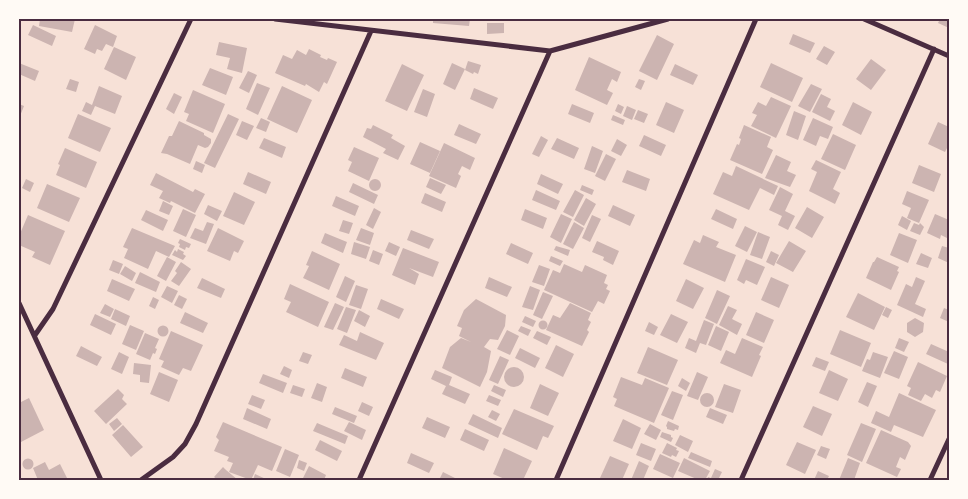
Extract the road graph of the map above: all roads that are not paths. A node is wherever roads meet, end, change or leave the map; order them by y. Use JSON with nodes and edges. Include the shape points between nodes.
{"nodes":[{"id":1,"x":191,"y":19,"type":"edge"},
{"id":2,"x":275,"y":19,"type":"edge"},
{"id":3,"x":668,"y":19,"type":"edge"},
{"id":4,"x":756,"y":19,"type":"edge"},
{"id":5,"x":864,"y":19,"type":"edge"},
{"id":6,"x":371,"y":31,"type":"junction"},
{"id":7,"x":934,"y":49,"type":"junction"},
{"id":8,"x":550,"y":51,"type":"junction"},
{"id":9,"x":949,"y":56,"type":"edge"},
{"id":10,"x":19,"y":303,"type":"edge"},
{"id":11,"x":35,"y":335,"type":"junction"},
{"id":12,"x":949,"y":438,"type":"edge"},
{"id":13,"x":101,"y":480,"type":"edge"},
{"id":14,"x":141,"y":480,"type":"edge"},
{"id":15,"x":359,"y":480,"type":"edge"},
{"id":16,"x":556,"y":480,"type":"edge"},
{"id":17,"x":741,"y":480,"type":"edge"},
{"id":18,"x":930,"y":480,"type":"edge"}],
"edges":[{"from":1,"to":11,"type":"street","via":[[65,285]]},
{"from":2,"to":6,"type":"street"},
{"from":3,"to":8,"type":"street"},
{"from":4,"to":16,"type":"street"},
{"from":5,"to":7,"type":"street"},
{"from":6,"to":8,"type":"street"},
{"from":6,"to":14,"type":"street","via":[[196,424],[173,457]]},
{"from":7,"to":9,"type":"street"},
{"from":7,"to":17,"type":"street"},
{"from":8,"to":15,"type":"street"},
{"from":10,"to":11,"type":"street"},
{"from":11,"to":13,"type":"street"},
{"from":12,"to":18,"type":"street"}]}
